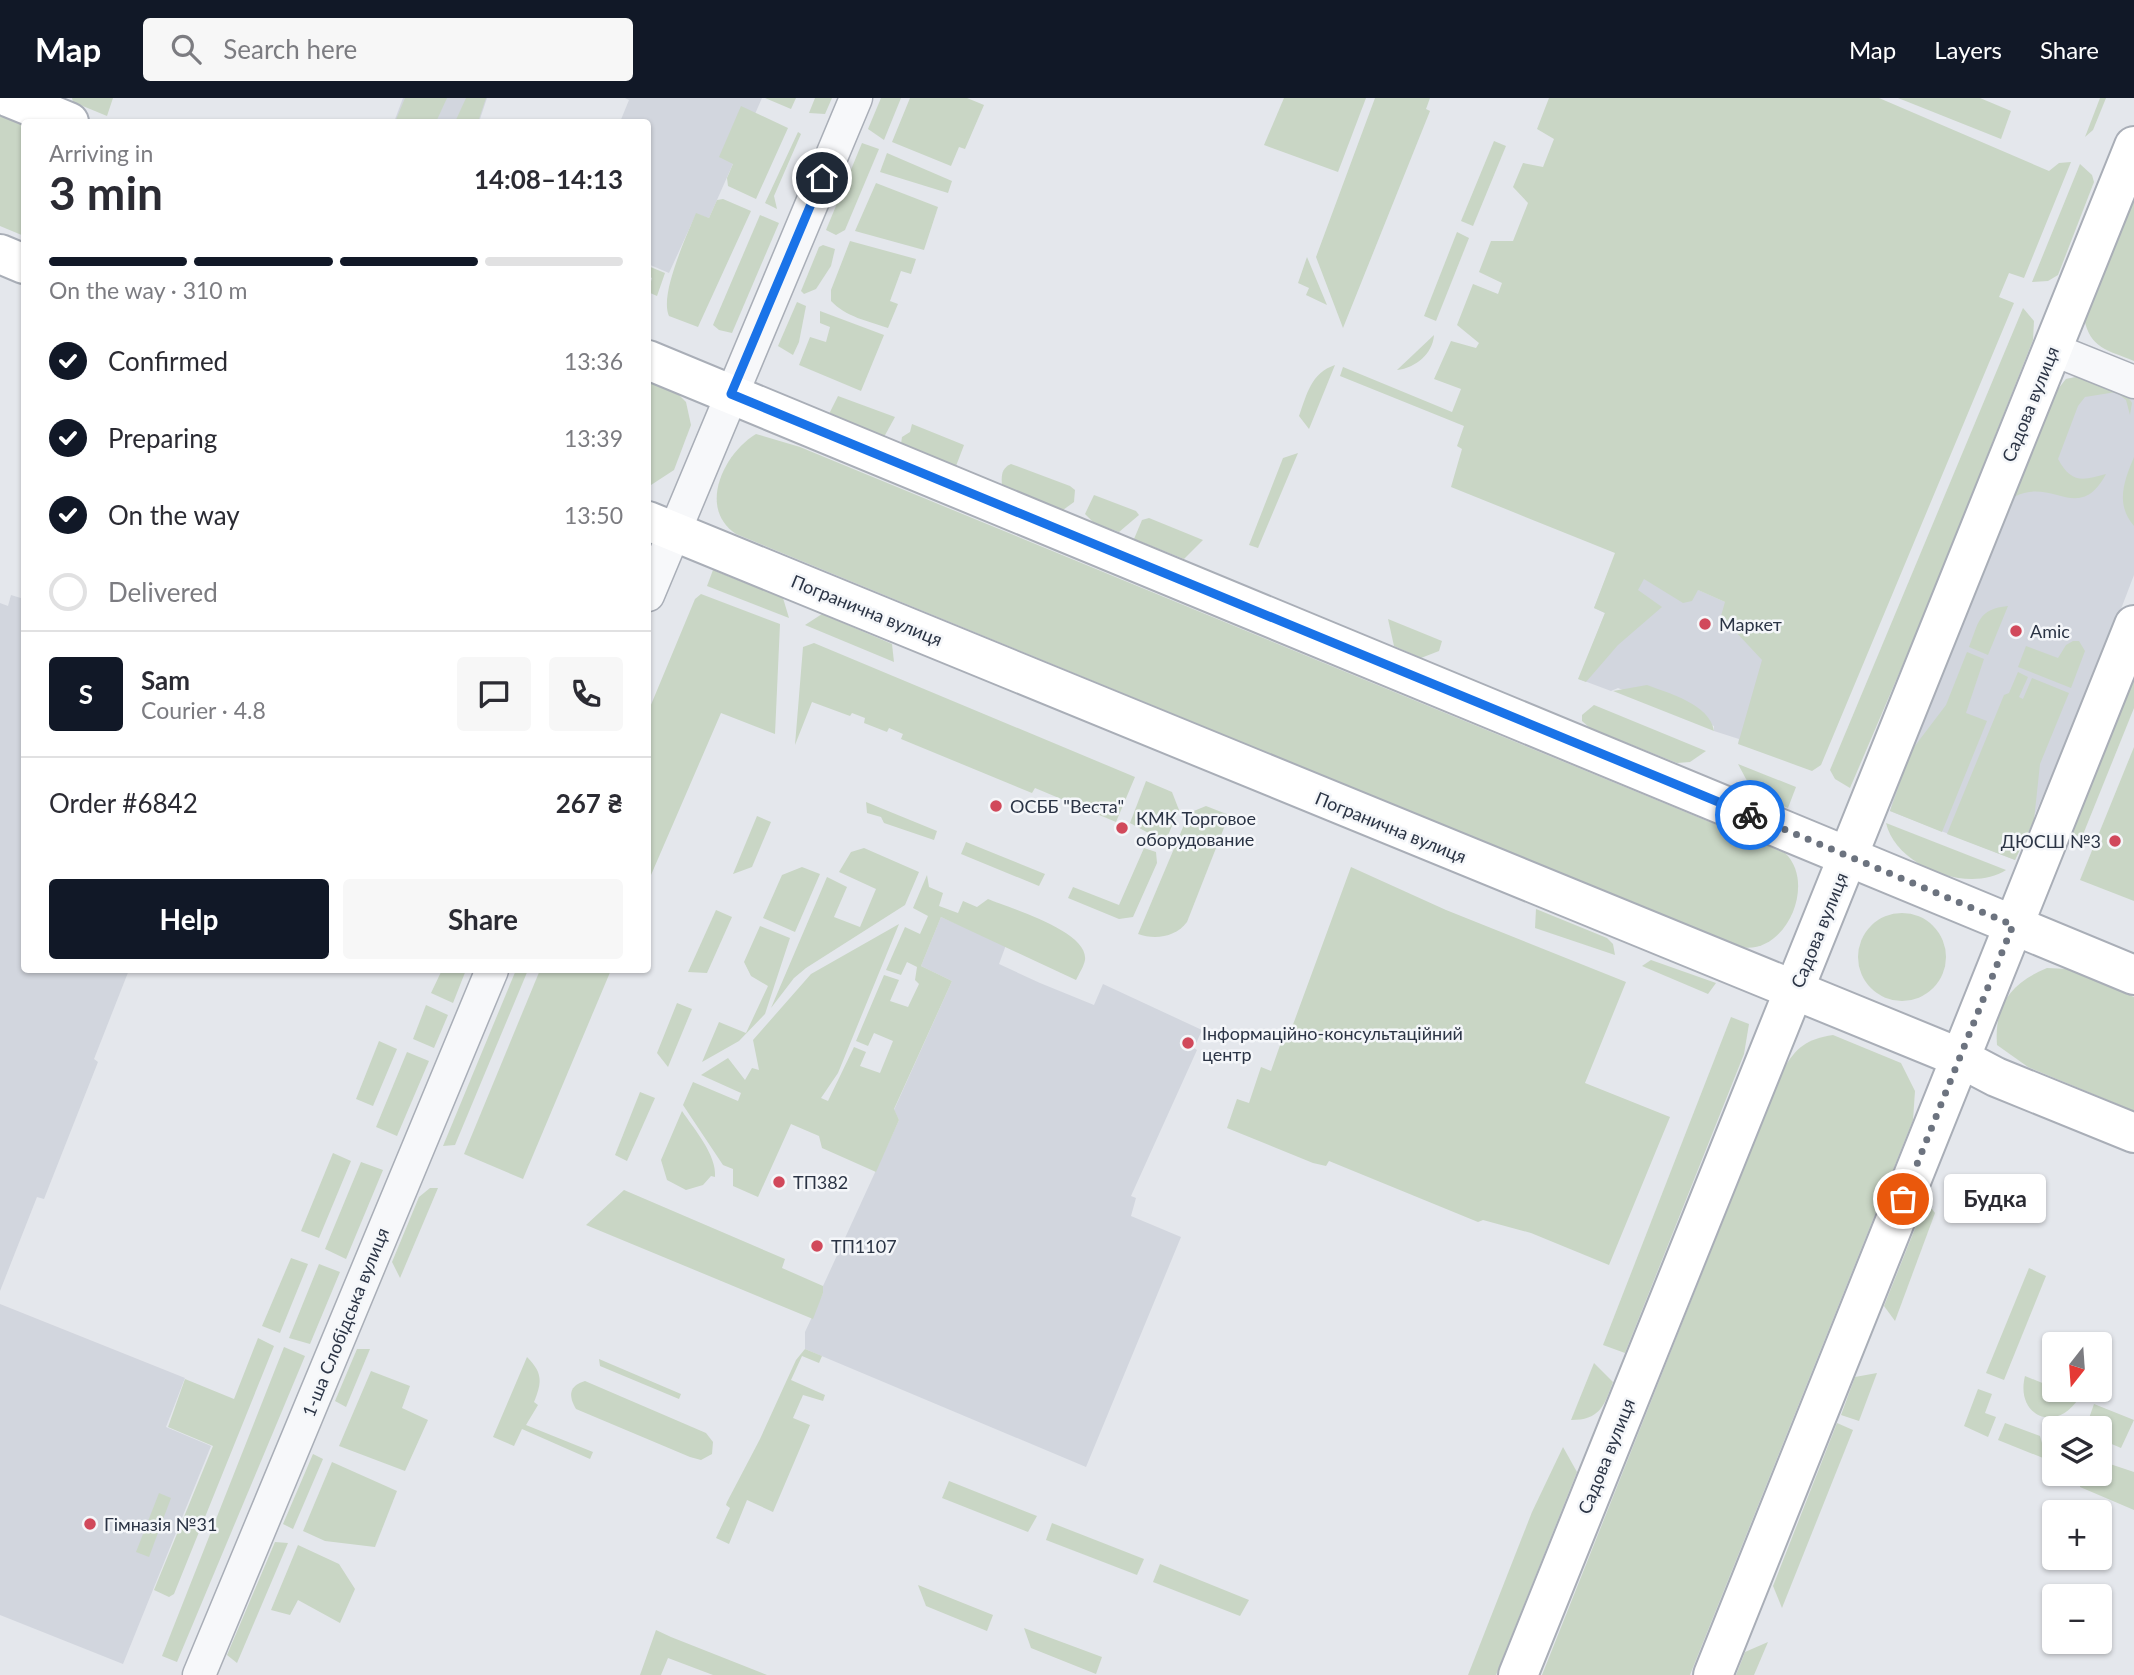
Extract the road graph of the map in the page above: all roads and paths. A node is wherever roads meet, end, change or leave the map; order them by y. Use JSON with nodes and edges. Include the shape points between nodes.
{"nodes":[{"id":1,"x":10,"y":98,"type":"edge"},
{"id":2,"x":856,"y":98,"type":"edge"},
{"id":3,"x":62,"y":119,"type":"edge"},
{"id":4,"x":2134,"y":146,"type":"edge"},
{"id":5,"x":0,"y":254,"type":"edge"},
{"id":6,"x":21,"y":263,"type":"edge"},
{"id":7,"x":2052,"y":349,"type":"junction"},
{"id":8,"x":651,"y":361,"type":"edge"},
{"id":9,"x":2134,"y":382,"type":"edge"},
{"id":10,"x":731,"y":394,"type":"junction"},
{"id":11,"x":661,"y":526,"type":"edge"},
{"id":12,"x":651,"y":578,"type":"edge"},
{"id":13,"x":2134,"y":625,"type":"edge"},
{"id":14,"x":1849,"y":856,"type":"junction"},
{"id":15,"x":2013,"y":925,"type":"junction"},
{"id":16,"x":491,"y":973,"type":"edge"},
{"id":17,"x":2134,"y":975,"type":"edge"},
{"id":18,"x":1795,"y":992,"type":"junction"},
{"id":19,"x":1958,"y":1057,"type":"junction"},
{"id":20,"x":2134,"y":1133,"type":"edge"},
{"id":21,"x":199,"y":1675,"type":"edge"},
{"id":22,"x":1518,"y":1675,"type":"edge"},
{"id":23,"x":1713,"y":1675,"type":"edge"}],
"edges":[{"from":1,"to":3,"type":"main road"},
{"from":2,"to":10,"type":"street"},
{"from":4,"to":7,"type":"main road","name":"Садова вулиця"},
{"from":5,"to":6,"type":"main road"},
{"from":7,"to":9,"type":"street"},
{"from":7,"to":14,"type":"main road","name":"Садова вулиця"},
{"from":8,"to":10,"type":"main road"},
{"from":10,"to":11,"type":"street"},
{"from":10,"to":14,"type":"main road"},
{"from":11,"to":12,"type":"street"},
{"from":11,"to":18,"type":"main road","name":"Погранична вулиця"},
{"from":13,"to":15,"type":"main road"},
{"from":14,"to":15,"type":"main road"},
{"from":14,"to":18,"type":"main road","name":"Садова вулиця"},
{"from":15,"to":17,"type":"main road"},
{"from":15,"to":19,"type":"main road"},
{"from":16,"to":21,"type":"street","name":"1-ша Слобідська вулиця"},
{"from":18,"to":19,"type":"main road","name":"Погранична вулиця"},
{"from":18,"to":22,"type":"main road","name":"Садова вулиця"},
{"from":19,"to":20,"type":"main road","name":"Погранична вулиця"},
{"from":19,"to":23,"type":"main road"}]}
